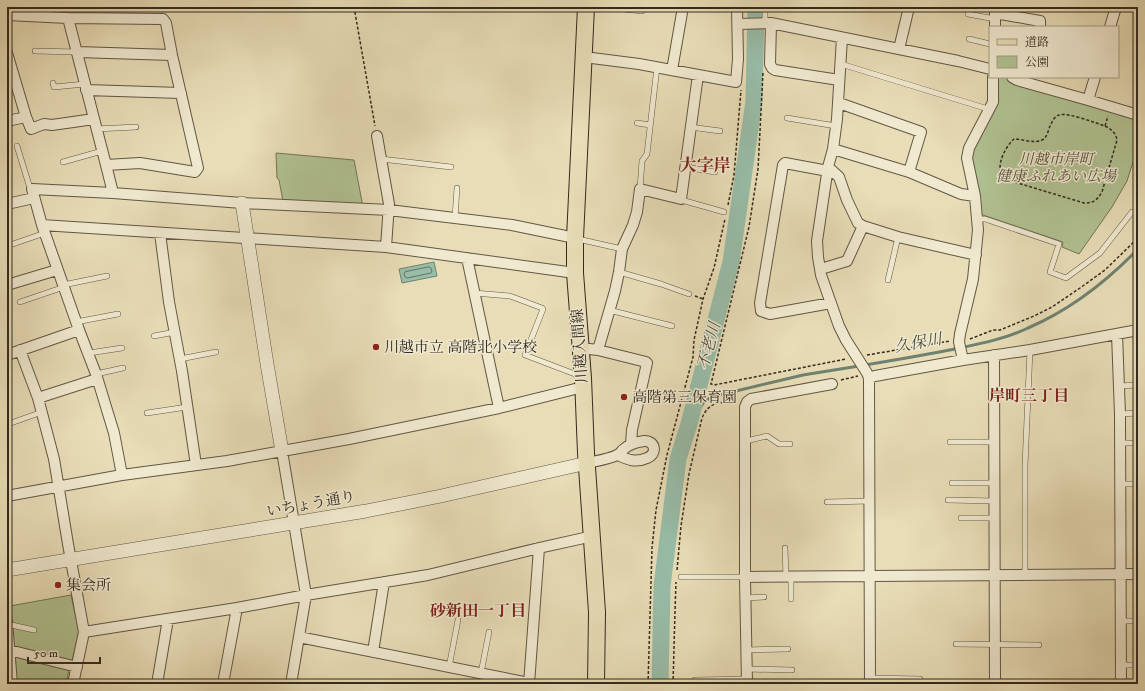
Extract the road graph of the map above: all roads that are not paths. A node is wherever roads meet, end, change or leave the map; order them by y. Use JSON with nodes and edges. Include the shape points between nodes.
{"nodes":[{"id":1,"x":586,"y":7,"type":"edge"},
{"id":2,"x":605,"y":7,"type":"edge"},
{"id":3,"x":683,"y":7,"type":"edge"},
{"id":4,"x":738,"y":7,"type":"edge"},
{"id":5,"x":765,"y":7,"type":"edge"},
{"id":6,"x":909,"y":7,"type":"edge"},
{"id":7,"x":1116,"y":7,"type":"edge"},
{"id":8,"x":642,"y":11,"type":"dead end"},
{"id":9,"x":968,"y":14,"type":"dead end"},
{"id":10,"x":7,"y":15,"type":"edge"},
{"id":11,"x":995,"y":17,"type":"edge"},
{"id":12,"x":68,"y":18,"type":"junction"},
{"id":13,"x":766,"y":23,"type":"junction"},
{"id":14,"x":738,"y":24,"type":"junction"},
{"id":15,"x":1040,"y":26,"type":"edge"},
{"id":16,"x":1110,"y":26,"type":"edge"},
{"id":17,"x":842,"y":38,"type":"junction"},
{"id":18,"x":969,"y":39,"type":"dead end"},
{"id":19,"x":989,"y":44,"type":"edge"},
{"id":20,"x":899,"y":49,"type":"junction"},
{"id":21,"x":35,"y":51,"type":"dead end"},
{"id":22,"x":7,"y":52,"type":"edge"},
{"id":23,"x":76,"y":52,"type":"junction"},
{"id":24,"x":172,"y":55,"type":"junction"},
{"id":25,"x":584,"y":57,"type":"junction"},
{"id":26,"x":841,"y":64,"type":"junction"},
{"id":27,"x":657,"y":67,"type":"junction"},
{"id":28,"x":989,"y":69,"type":"edge"},
{"id":29,"x":672,"y":70,"type":"junction"},
{"id":30,"x":698,"y":75,"type":"junction"},
{"id":31,"x":993,"y":78,"type":"edge"},
{"id":32,"x":1014,"y":78,"type":"edge"},
{"id":33,"x":1095,"y":78,"type":"edge"},
{"id":34,"x":840,"y":80,"type":"junction"},
{"id":35,"x":1035,"y":81,"type":"edge"},
{"id":36,"x":53,"y":83,"type":"dead end"},
{"id":37,"x":86,"y":87,"type":"junction"},
{"id":38,"x":181,"y":93,"type":"junction"},
{"id":39,"x":1088,"y":100,"type":"junction"},
{"id":40,"x":839,"y":103,"type":"junction"},
{"id":41,"x":988,"y":109,"type":"junction"},
{"id":42,"x":1138,"y":115,"type":"edge"},
{"id":43,"x":26,"y":117,"type":"junction"},
{"id":44,"x":787,"y":118,"type":"dead end"},
{"id":45,"x":7,"y":121,"type":"edge"},
{"id":46,"x":637,"y":123,"type":"dead end"},
{"id":47,"x":95,"y":124,"type":"junction"},
{"id":48,"x":650,"y":125,"type":"junction"},
{"id":49,"x":836,"y":126,"type":"junction"},
{"id":50,"x":136,"y":127,"type":"dead end"},
{"id":51,"x":690,"y":128,"type":"junction"},
{"id":52,"x":720,"y":131,"type":"dead end"},
{"id":53,"x":377,"y":136,"type":"road end"},
{"id":54,"x":17,"y":146,"type":"dead end"},
{"id":55,"x":833,"y":149,"type":"junction"},
{"id":56,"x":102,"y":150,"type":"junction"},
{"id":57,"x":381,"y":159,"type":"junction"},
{"id":58,"x":63,"y":162,"type":"dead end"},
{"id":59,"x":106,"y":165,"type":"junction"},
{"id":60,"x":451,"y":167,"type":"dead end"},
{"id":61,"x":685,"y":167,"type":"junction"},
{"id":62,"x":828,"y":169,"type":"junction"},
{"id":63,"x":715,"y":172,"type":"dead end"},
{"id":64,"x":909,"y":172,"type":"junction"},
{"id":65,"x":457,"y":188,"type":"dead end"},
{"id":66,"x":640,"y":189,"type":"junction"},
{"id":67,"x":113,"y":193,"type":"junction"},
{"id":68,"x":33,"y":194,"type":"junction"},
{"id":69,"x":975,"y":196,"type":"junction"},
{"id":70,"x":681,"y":199,"type":"junction"},
{"id":71,"x":242,"y":203,"type":"junction"},
{"id":72,"x":7,"y":204,"type":"edge"},
{"id":73,"x":390,"y":210,"type":"junction"},
{"id":74,"x":724,"y":212,"type":"dead end"},
{"id":75,"x":1138,"y":214,"type":"edge"},
{"id":76,"x":456,"y":218,"type":"junction"},
{"id":77,"x":977,"y":219,"type":"junction"},
{"id":78,"x":864,"y":226,"type":"junction"},
{"id":79,"x":43,"y":229,"type":"junction"},
{"id":80,"x":160,"y":233,"type":"junction"},
{"id":81,"x":898,"y":237,"type":"junction"},
{"id":82,"x":248,"y":238,"type":"junction"},
{"id":83,"x":575,"y":238,"type":"junction"},
{"id":84,"x":7,"y":246,"type":"edge"},
{"id":85,"x":386,"y":247,"type":"junction"},
{"id":86,"x":622,"y":249,"type":"junction"},
{"id":87,"x":976,"y":255,"type":"junction"},
{"id":88,"x":467,"y":258,"type":"junction"},
{"id":89,"x":821,"y":269,"type":"junction"},
{"id":90,"x":57,"y":270,"type":"junction"},
{"id":91,"x":619,"y":272,"type":"junction"},
{"id":92,"x":575,"y":273,"type":"junction"},
{"id":93,"x":107,"y":276,"type":"dead end"},
{"id":94,"x":1136,"y":279,"type":"dead end"},
{"id":95,"x":888,"y":280,"type":"dead end"},
{"id":96,"x":7,"y":285,"type":"edge"},
{"id":97,"x":63,"y":286,"type":"junction"},
{"id":98,"x":474,"y":293,"type":"junction"},
{"id":99,"x":689,"y":294,"type":"dead end"},
{"id":100,"x":20,"y":302,"type":"dead end"},
{"id":101,"x":830,"y":303,"type":"junction"},
{"id":102,"x":609,"y":310,"type":"junction"},
{"id":103,"x":118,"y":314,"type":"dead end"},
{"id":104,"x":77,"y":326,"type":"junction"},
{"id":105,"x":672,"y":326,"type":"dead end"},
{"id":106,"x":1138,"y":330,"type":"edge"},
{"id":107,"x":175,"y":332,"type":"junction"},
{"id":108,"x":1117,"y":334,"type":"junction"},
{"id":109,"x":154,"y":336,"type":"dead end"},
{"id":110,"x":122,"y":348,"type":"dead end"},
{"id":111,"x":580,"y":348,"type":"junction"},
{"id":112,"x":20,"y":350,"type":"junction"},
{"id":113,"x":598,"y":350,"type":"junction"},
{"id":114,"x":1030,"y":350,"type":"junction"},
{"id":115,"x":216,"y":352,"type":"dead end"},
{"id":116,"x":89,"y":353,"type":"junction"},
{"id":117,"x":7,"y":354,"type":"edge"},
{"id":118,"x":994,"y":355,"type":"junction"},
{"id":119,"x":962,"y":357,"type":"junction"},
{"id":120,"x":180,"y":359,"type":"junction"},
{"id":121,"x":123,"y":368,"type":"dead end"},
{"id":122,"x":96,"y":376,"type":"junction"},
{"id":123,"x":865,"y":376,"type":"junction"},
{"id":124,"x":583,"y":382,"type":"junction"},
{"id":125,"x":832,"y":384,"type":"road end"},
{"id":126,"x":1138,"y":385,"type":"edge"},
{"id":127,"x":1119,"y":386,"type":"junction"},
{"id":128,"x":38,"y":398,"type":"junction"},
{"id":129,"x":187,"y":407,"type":"junction"},
{"id":130,"x":499,"y":408,"type":"junction"},
{"id":131,"x":42,"y":412,"type":"junction"},
{"id":132,"x":147,"y":413,"type":"dead end"},
{"id":133,"x":1120,"y":414,"type":"junction"},
{"id":134,"x":1138,"y":414,"type":"edge"},
{"id":135,"x":11,"y":422,"type":"dead end"},
{"id":136,"x":746,"y":441,"type":"junction"},
{"id":137,"x":950,"y":442,"type":"dead end"},
{"id":138,"x":995,"y":442,"type":"junction"},
{"id":139,"x":1120,"y":443,"type":"junction"},
{"id":140,"x":1138,"y":443,"type":"edge"},
{"id":141,"x":631,"y":444,"type":"junction"},
{"id":142,"x":790,"y":444,"type":"dead end"},
{"id":143,"x":282,"y":451,"type":"junction"},
{"id":144,"x":618,"y":455,"type":"junction"},
{"id":145,"x":587,"y":463,"type":"junction"},
{"id":146,"x":196,"y":465,"type":"junction"},
{"id":147,"x":122,"y":476,"type":"junction"},
{"id":148,"x":952,"y":483,"type":"dead end"},
{"id":149,"x":995,"y":483,"type":"junction"},
{"id":150,"x":1120,"y":484,"type":"junction"},
{"id":151,"x":1138,"y":484,"type":"edge"},
{"id":152,"x":59,"y":487,"type":"junction"},
{"id":153,"x":7,"y":496,"type":"edge"},
{"id":154,"x":948,"y":500,"type":"dead end"},
{"id":155,"x":870,"y":501,"type":"junction"},
{"id":156,"x":995,"y":501,"type":"junction"},
{"id":157,"x":827,"y":502,"type":"dead end"},
{"id":158,"x":960,"y":518,"type":"dead end"},
{"id":159,"x":995,"y":518,"type":"junction"},
{"id":160,"x":294,"y":523,"type":"junction"},
{"id":161,"x":593,"y":536,"type":"junction"},
{"id":162,"x":539,"y":548,"type":"junction"},
{"id":163,"x":785,"y":548,"type":"dead end"},
{"id":164,"x":71,"y":560,"type":"junction"},
{"id":165,"x":7,"y":570,"type":"edge"},
{"id":166,"x":1120,"y":574,"type":"junction"},
{"id":167,"x":1138,"y":574,"type":"edge"},
{"id":168,"x":995,"y":575,"type":"junction"},
{"id":169,"x":1025,"y":575,"type":"junction"},
{"id":170,"x":679,"y":576,"type":"road end"},
{"id":171,"x":870,"y":576,"type":"junction"},
{"id":172,"x":745,"y":577,"type":"junction"},
{"id":173,"x":788,"y":577,"type":"junction"},
{"id":174,"x":384,"y":582,"type":"junction"},
{"id":175,"x":306,"y":595,"type":"junction"},
{"id":176,"x":764,"y":597,"type":"dead end"},
{"id":177,"x":745,"y":598,"type":"junction"},
{"id":178,"x":791,"y":599,"type":"dead end"},
{"id":179,"x":236,"y":608,"type":"junction"},
{"id":180,"x":168,"y":619,"type":"junction"},
{"id":181,"x":458,"y":620,"type":"dead end"},
{"id":182,"x":1138,"y":620,"type":"edge"},
{"id":183,"x":1121,"y":621,"type":"junction"},
{"id":184,"x":7,"y":623,"type":"edge"},
{"id":185,"x":34,"y":630,"type":"dead end"},
{"id":186,"x":84,"y":632,"type":"junction"},
{"id":187,"x":489,"y":632,"type":"dead end"},
{"id":188,"x":299,"y":638,"type":"junction"},
{"id":189,"x":956,"y":644,"type":"dead end"},
{"id":190,"x":994,"y":644,"type":"junction"},
{"id":191,"x":1039,"y":644,"type":"dead end"},
{"id":192,"x":788,"y":649,"type":"dead end"},
{"id":193,"x":9,"y":650,"type":"junction"},
{"id":194,"x":746,"y":650,"type":"junction"},
{"id":195,"x":373,"y":652,"type":"junction"},
{"id":196,"x":1120,"y":665,"type":"junction"},
{"id":197,"x":1138,"y":665,"type":"edge"},
{"id":198,"x":77,"y":667,"type":"junction"},
{"id":199,"x":449,"y":667,"type":"junction"},
{"id":200,"x":792,"y":670,"type":"dead end"},
{"id":201,"x":481,"y":673,"type":"junction"},
{"id":202,"x":747,"y":677,"type":"edge"},
{"id":203,"x":920,"y":679,"type":"dead end"},
{"id":204,"x":696,"y":680,"type":"dead end"},
{"id":205,"x":870,"y":681,"type":"edge"},
{"id":206,"x":12,"y":684,"type":"edge"},
{"id":207,"x":73,"y":684,"type":"edge"},
{"id":208,"x":157,"y":684,"type":"edge"},
{"id":209,"x":223,"y":684,"type":"edge"},
{"id":210,"x":291,"y":684,"type":"edge"},
{"id":211,"x":529,"y":684,"type":"edge"},
{"id":212,"x":596,"y":684,"type":"edge"},
{"id":213,"x":995,"y":684,"type":"edge"},
{"id":214,"x":1120,"y":684,"type":"edge"}],
"edges":[{"from":1,"to":25,"type":"main road","name":"川越入間線"},
{"from":2,"to":8,"type":"lane"},
{"from":3,"to":29,"type":"street"},
{"from":4,"to":14,"type":"street"},
{"from":5,"to":13,"type":"lane"},
{"from":6,"to":20,"type":"street"},
{"from":7,"to":16,"type":"street"},
{"from":9,"to":11,"type":"lane"},
{"from":10,"to":12,"type":"street"},
{"from":11,"to":15,"type":"street","via":[[1040,21]]},
{"from":12,"to":23,"type":"street"},
{"from":12,"to":24,"type":"street","via":[[163,19]]},
{"from":13,"to":14,"type":"street"},
{"from":13,"to":17,"type":"street"},
{"from":13,"to":34,"type":"street","via":[[772,68]]},
{"from":14,"to":30,"type":"street","via":[[736,82]]},
{"from":17,"to":20,"type":"street"},
{"from":17,"to":26,"type":"street"},
{"from":18,"to":19,"type":"lane"},
{"from":20,"to":28,"type":"street"},
{"from":21,"to":23,"type":"lane"},
{"from":22,"to":43,"type":"street"},
{"from":23,"to":24,"type":"street"},
{"from":23,"to":37,"type":"street"},
{"from":24,"to":38,"type":"street"},
{"from":25,"to":27,"type":"street"},
{"from":25,"to":83,"type":"main road","name":"川越入間線"},
{"from":26,"to":34,"type":"street"},
{"from":26,"to":41,"type":"lane"},
{"from":27,"to":29,"type":"street"},
{"from":27,"to":48,"type":"lane"},
{"from":29,"to":30,"type":"street"},
{"from":30,"to":51,"type":"street"},
{"from":31,"to":41,"type":"street","via":[[992,102]]},
{"from":32,"to":35,"type":"street"},
{"from":33,"to":39,"type":"street"},
{"from":34,"to":40,"type":"street"},
{"from":35,"to":39,"type":"street"},
{"from":36,"to":37,"type":"lane","via":[[54,87]]},
{"from":37,"to":38,"type":"street"},
{"from":37,"to":47,"type":"street"},
{"from":38,"to":59,"type":"street","via":[[198,168],[195,172],[140,163]]},
{"from":39,"to":42,"type":"street"},
{"from":40,"to":49,"type":"street"},
{"from":40,"to":64,"type":"street","via":[[921,132]]},
{"from":41,"to":69,"type":"street","via":[[969,148],[967,158]]},
{"from":43,"to":45,"type":"street"},
{"from":43,"to":47,"type":"street","via":[[31,129],[44,124]]},
{"from":44,"to":49,"type":"lane"},
{"from":46,"to":48,"type":"lane"},
{"from":47,"to":50,"type":"lane"},
{"from":47,"to":56,"type":"street"},
{"from":48,"to":66,"type":"lane","via":[[647,154],[642,161]]},
{"from":49,"to":55,"type":"street"},
{"from":51,"to":52,"type":"lane"},
{"from":51,"to":61,"type":"street"},
{"from":53,"to":57,"type":"street"},
{"from":54,"to":68,"type":"lane"},
{"from":55,"to":62,"type":"street"},
{"from":55,"to":64,"type":"street"},
{"from":56,"to":58,"type":"lane"},
{"from":56,"to":59,"type":"street"},
{"from":57,"to":60,"type":"lane"},
{"from":57,"to":73,"type":"street"},
{"from":59,"to":67,"type":"street"},
{"from":61,"to":63,"type":"lane"},
{"from":61,"to":70,"type":"street"},
{"from":62,"to":78,"type":"street","via":[[839,177],[858,223]]},
{"from":62,"to":89,"type":"street","via":[[817,241]]},
{"from":62,"to":101,"type":"street","via":[[785,163],[783,166],[760,303],[761,311],[770,314]]},
{"from":64,"to":69,"type":"street","via":[[961,194]]},
{"from":65,"to":76,"type":"lane"},
{"from":66,"to":70,"type":"street"},
{"from":66,"to":86,"type":"street","via":[[638,212]]},
{"from":67,"to":68,"type":"street"},
{"from":67,"to":71,"type":"street"},
{"from":68,"to":72,"type":"street"},
{"from":68,"to":79,"type":"street"},
{"from":69,"to":77,"type":"street"},
{"from":70,"to":74,"type":"lane"},
{"from":71,"to":73,"type":"street"},
{"from":71,"to":82,"type":"street"},
{"from":73,"to":76,"type":"street"},
{"from":73,"to":85,"type":"street"},
{"from":75,"to":77,"type":"lane","via":[[1132,212],[1100,253],[1066,278],[1050,272],[1060,244],[985,219]]},
{"from":76,"to":83,"type":"street","via":[[512,225]]},
{"from":77,"to":87,"type":"street"},
{"from":78,"to":81,"type":"street"},
{"from":78,"to":89,"type":"street","via":[[847,261]]},
{"from":79,"to":80,"type":"street"},
{"from":79,"to":84,"type":"lane"},
{"from":79,"to":90,"type":"street"},
{"from":80,"to":82,"type":"street"},
{"from":80,"to":107,"type":"street"},
{"from":81,"to":87,"type":"street"},
{"from":81,"to":95,"type":"lane"},
{"from":82,"to":85,"type":"street"},
{"from":82,"to":143,"type":"street"},
{"from":83,"to":86,"type":"lane"},
{"from":83,"to":92,"type":"main road","name":"川越入間線"},
{"from":85,"to":88,"type":"street"},
{"from":86,"to":91,"type":"street"},
{"from":87,"to":119,"type":"street","via":[[960,334]]},
{"from":88,"to":92,"type":"street"},
{"from":88,"to":98,"type":"street"},
{"from":89,"to":101,"type":"street"},
{"from":90,"to":96,"type":"street"},
{"from":90,"to":97,"type":"street"},
{"from":91,"to":99,"type":"lane"},
{"from":91,"to":102,"type":"street"},
{"from":92,"to":111,"type":"main road","name":"川越入間線"},
{"from":93,"to":97,"type":"lane"},
{"from":94,"to":106,"type":"lane"},
{"from":97,"to":100,"type":"lane"},
{"from":97,"to":104,"type":"street"},
{"from":98,"to":124,"type":"lane","via":[[510,296],[542,308],[526,355]]},
{"from":98,"to":130,"type":"street"},
{"from":101,"to":123,"type":"street","via":[[846,340],[860,359]]},
{"from":102,"to":105,"type":"lane"},
{"from":102,"to":113,"type":"street"},
{"from":103,"to":104,"type":"lane"},
{"from":104,"to":112,"type":"street"},
{"from":104,"to":116,"type":"street"},
{"from":106,"to":108,"type":"street"},
{"from":107,"to":109,"type":"lane"},
{"from":107,"to":120,"type":"street"},
{"from":108,"to":114,"type":"street"},
{"from":108,"to":127,"type":"street"},
{"from":110,"to":116,"type":"lane"},
{"from":111,"to":113,"type":"street"},
{"from":111,"to":124,"type":"main road","name":"川越入間線"},
{"from":112,"to":117,"type":"street"},
{"from":112,"to":128,"type":"street"},
{"from":113,"to":141,"type":"street","via":[[647,363]]},
{"from":114,"to":118,"type":"street"},
{"from":114,"to":169,"type":"lane","via":[[1025,465]]},
{"from":115,"to":120,"type":"lane"},
{"from":116,"to":122,"type":"street"},
{"from":118,"to":119,"type":"street"},
{"from":118,"to":138,"type":"street"},
{"from":119,"to":123,"type":"street"},
{"from":120,"to":129,"type":"street"},
{"from":121,"to":122,"type":"lane"},
{"from":122,"to":128,"type":"street"},
{"from":122,"to":147,"type":"street","via":[[114,433]]},
{"from":123,"to":155,"type":"street"},
{"from":124,"to":130,"type":"street"},
{"from":124,"to":145,"type":"main road","name":"川越入間線"},
{"from":125,"to":136,"type":"street","via":[[751,399],[745,407]]},
{"from":126,"to":127,"type":"lane"},
{"from":127,"to":133,"type":"street"},
{"from":128,"to":131,"type":"street"},
{"from":129,"to":132,"type":"lane"},
{"from":129,"to":146,"type":"street"},
{"from":130,"to":143,"type":"street"},
{"from":131,"to":135,"type":"lane"},
{"from":131,"to":152,"type":"street"},
{"from":133,"to":134,"type":"lane"},
{"from":133,"to":139,"type":"street"},
{"from":136,"to":142,"type":"lane","via":[[767,436],[779,444]]},
{"from":136,"to":172,"type":"street"},
{"from":137,"to":138,"type":"lane"},
{"from":138,"to":149,"type":"street"},
{"from":139,"to":140,"type":"lane"},
{"from":139,"to":150,"type":"street"},
{"from":141,"to":144,"type":"street","name":"いちょう通り"},
{"from":141,"to":144,"type":"street","via":[[651,442],[653,453],[634,461]]},
{"from":143,"to":146,"type":"street"},
{"from":143,"to":160,"type":"street"},
{"from":144,"to":145,"type":"street","name":"いちょう通り"},
{"from":145,"to":160,"type":"street","name":"いちょう通り","via":[[381,508]]},
{"from":145,"to":161,"type":"main road","name":"川越入間線"},
{"from":146,"to":147,"type":"street"},
{"from":147,"to":152,"type":"street"},
{"from":148,"to":149,"type":"lane"},
{"from":149,"to":156,"type":"street"},
{"from":150,"to":151,"type":"lane"},
{"from":150,"to":166,"type":"street"},
{"from":152,"to":153,"type":"street"},
{"from":152,"to":164,"type":"street"},
{"from":154,"to":156,"type":"lane"},
{"from":155,"to":157,"type":"lane"},
{"from":155,"to":171,"type":"street"},
{"from":156,"to":159,"type":"street"},
{"from":158,"to":159,"type":"lane"},
{"from":159,"to":168,"type":"street"},
{"from":160,"to":164,"type":"street","name":"いちょう通り"},
{"from":160,"to":175,"type":"street"},
{"from":161,"to":162,"type":"street"},
{"from":161,"to":212,"type":"main road","name":"川越入間線","via":[[597,612]]},
{"from":162,"to":174,"type":"street","via":[[428,575]]},
{"from":162,"to":211,"type":"street"},
{"from":163,"to":173,"type":"lane"},
{"from":164,"to":165,"type":"street","name":"いちょう通り"},
{"from":164,"to":186,"type":"street"},
{"from":166,"to":167,"type":"street"},
{"from":166,"to":169,"type":"street"},
{"from":166,"to":183,"type":"street"},
{"from":168,"to":169,"type":"street"},
{"from":168,"to":171,"type":"street"},
{"from":168,"to":190,"type":"street"},
{"from":170,"to":172,"type":"lane"},
{"from":171,"to":173,"type":"street"},
{"from":171,"to":205,"type":"street"},
{"from":172,"to":173,"type":"street"},
{"from":172,"to":177,"type":"street"},
{"from":173,"to":178,"type":"lane"},
{"from":174,"to":175,"type":"street"},
{"from":174,"to":195,"type":"street"},
{"from":175,"to":179,"type":"street"},
{"from":175,"to":188,"type":"street"},
{"from":176,"to":177,"type":"lane"},
{"from":177,"to":194,"type":"street"},
{"from":179,"to":180,"type":"street"},
{"from":179,"to":209,"type":"street"},
{"from":180,"to":186,"type":"street"},
{"from":180,"to":208,"type":"street"},
{"from":181,"to":199,"type":"lane"},
{"from":182,"to":183,"type":"lane"},
{"from":183,"to":196,"type":"street"},
{"from":184,"to":185,"type":"lane"},
{"from":184,"to":193,"type":"street"},
{"from":186,"to":198,"type":"street"},
{"from":187,"to":201,"type":"lane"},
{"from":188,"to":195,"type":"street"},
{"from":188,"to":210,"type":"street"},
{"from":189,"to":190,"type":"lane"},
{"from":190,"to":191,"type":"lane"},
{"from":190,"to":213,"type":"street"},
{"from":192,"to":194,"type":"lane"},
{"from":193,"to":198,"type":"street"},
{"from":193,"to":206,"type":"street"},
{"from":194,"to":202,"type":"street"},
{"from":195,"to":199,"type":"street"},
{"from":196,"to":197,"type":"lane"},
{"from":196,"to":214,"type":"street"},
{"from":198,"to":207,"type":"street"},
{"from":199,"to":201,"type":"street"},
{"from":200,"to":202,"type":"lane"},
{"from":201,"to":211,"type":"street"},
{"from":202,"to":204,"type":"lane"},
{"from":203,"to":205,"type":"lane"}]}
